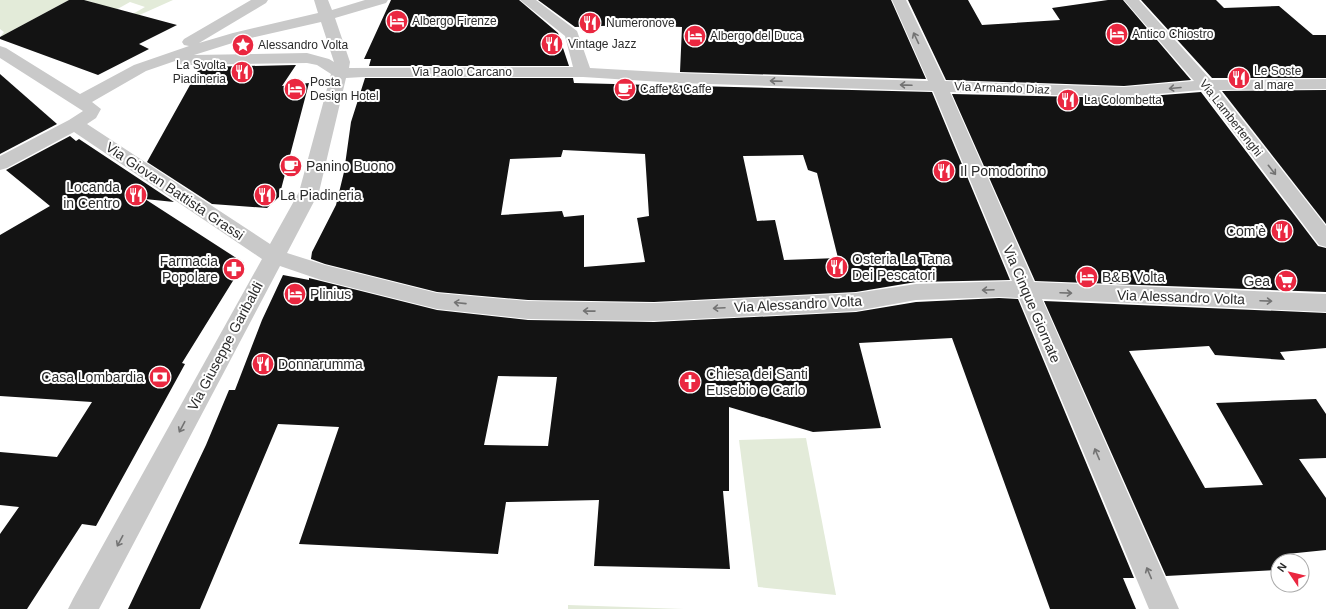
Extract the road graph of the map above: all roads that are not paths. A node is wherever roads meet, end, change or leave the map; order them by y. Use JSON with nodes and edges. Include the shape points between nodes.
{"nodes":[{"id":1,"x":261,"y":0,"type":"edge"},
{"id":2,"x":320,"y":0,"type":"edge"},
{"id":3,"x":381,"y":0,"type":"edge"},
{"id":4,"x":526,"y":0,"type":"edge"},
{"id":5,"x":899,"y":0,"type":"edge"},
{"id":6,"x":1130,"y":0,"type":"edge"},
{"id":7,"x":326,"y":16,"type":"junction"},
{"id":8,"x":0,"y":51,"type":"edge"},
{"id":9,"x":158,"y":61,"type":"junction"},
{"id":10,"x":583,"y":72,"type":"junction"},
{"id":11,"x":340,"y":73,"type":"junction"},
{"id":12,"x":678,"y":78,"type":"joint"},
{"id":13,"x":1326,"y":84,"type":"edge"},
{"id":14,"x":1206,"y":85,"type":"junction"},
{"id":15,"x":939,"y":86,"type":"junction"},
{"id":16,"x":81,"y":101,"type":"junction"},
{"id":17,"x":75,"y":124,"type":"junction"},
{"id":18,"x":0,"y":164,"type":"edge"},
{"id":19,"x":1326,"y":240,"type":"edge"},
{"id":20,"x":275,"y":257,"type":"junction"},
{"id":21,"x":1027,"y":291,"type":"junction"},
{"id":22,"x":1326,"y":303,"type":"edge"},
{"id":23,"x":83,"y":609,"type":"edge"},
{"id":24,"x":1164,"y":609,"type":"edge"}],
"edges":[{"from":1,"to":9,"type":"street"},
{"from":2,"to":7,"type":"street","name":"Via Giuseppe Garibaldi"},
{"from":3,"to":7,"type":"street"},
{"from":4,"to":10,"type":"street","via":[[572,34]]},
{"from":15,"to":5,"type":"street","name":"Via Cinque Giornate","one_way":true},
{"from":6,"to":14,"type":"street","name":"Via Lambertenghi"},
{"from":7,"to":9,"type":"street","via":[[238,36]]},
{"from":7,"to":11,"type":"street","name":"Via Giuseppe Garibaldi","via":[[342,62]]},
{"from":8,"to":16,"type":"street"},
{"from":9,"to":11,"type":"street","via":[[307,58],[323,62]]},
{"from":9,"to":16,"type":"street","via":[[140,68]]},
{"from":10,"to":11,"type":"street","name":"Via Paolo Carcano"},
{"from":10,"to":12,"type":"street","name":"Via Paolo Carcano"},
{"from":11,"to":20,"type":"street","name":"Via Giuseppe Garibaldi","via":[[309,192]]},
{"from":15,"to":12,"type":"street","name":"Via Armando Diaz","one_way":true},
{"from":13,"to":14,"type":"street","name":"Via Armando Diaz"},
{"from":14,"to":15,"type":"street","name":"Via Armando Diaz","one_way":true,"via":[[1124,92]]},
{"from":14,"to":19,"type":"street","name":"Via Lambertenghi","one_way":true},
{"from":15,"to":21,"type":"street","name":"Via Cinque Giornate"},
{"from":16,"to":17,"type":"street","via":[[92,109],[90,114]]},
{"from":17,"to":18,"type":"street"},
{"from":17,"to":20,"type":"street","name":"Via Giovan Battista Grassi"},
{"from":21,"to":20,"type":"street","name":"Via Alessandro Volta","one_way":true,"via":[[999,289],[916,292],[856,302],[654,312],[528,310],[437,301],[321,272]]},
{"from":20,"to":23,"type":"street","name":"Via Giuseppe Garibaldi","one_way":true},
{"from":21,"to":22,"type":"street","name":"Via Alessandro Volta","one_way":true},
{"from":24,"to":21,"type":"street","name":"Via Cinque Giornate","one_way":true}]}
